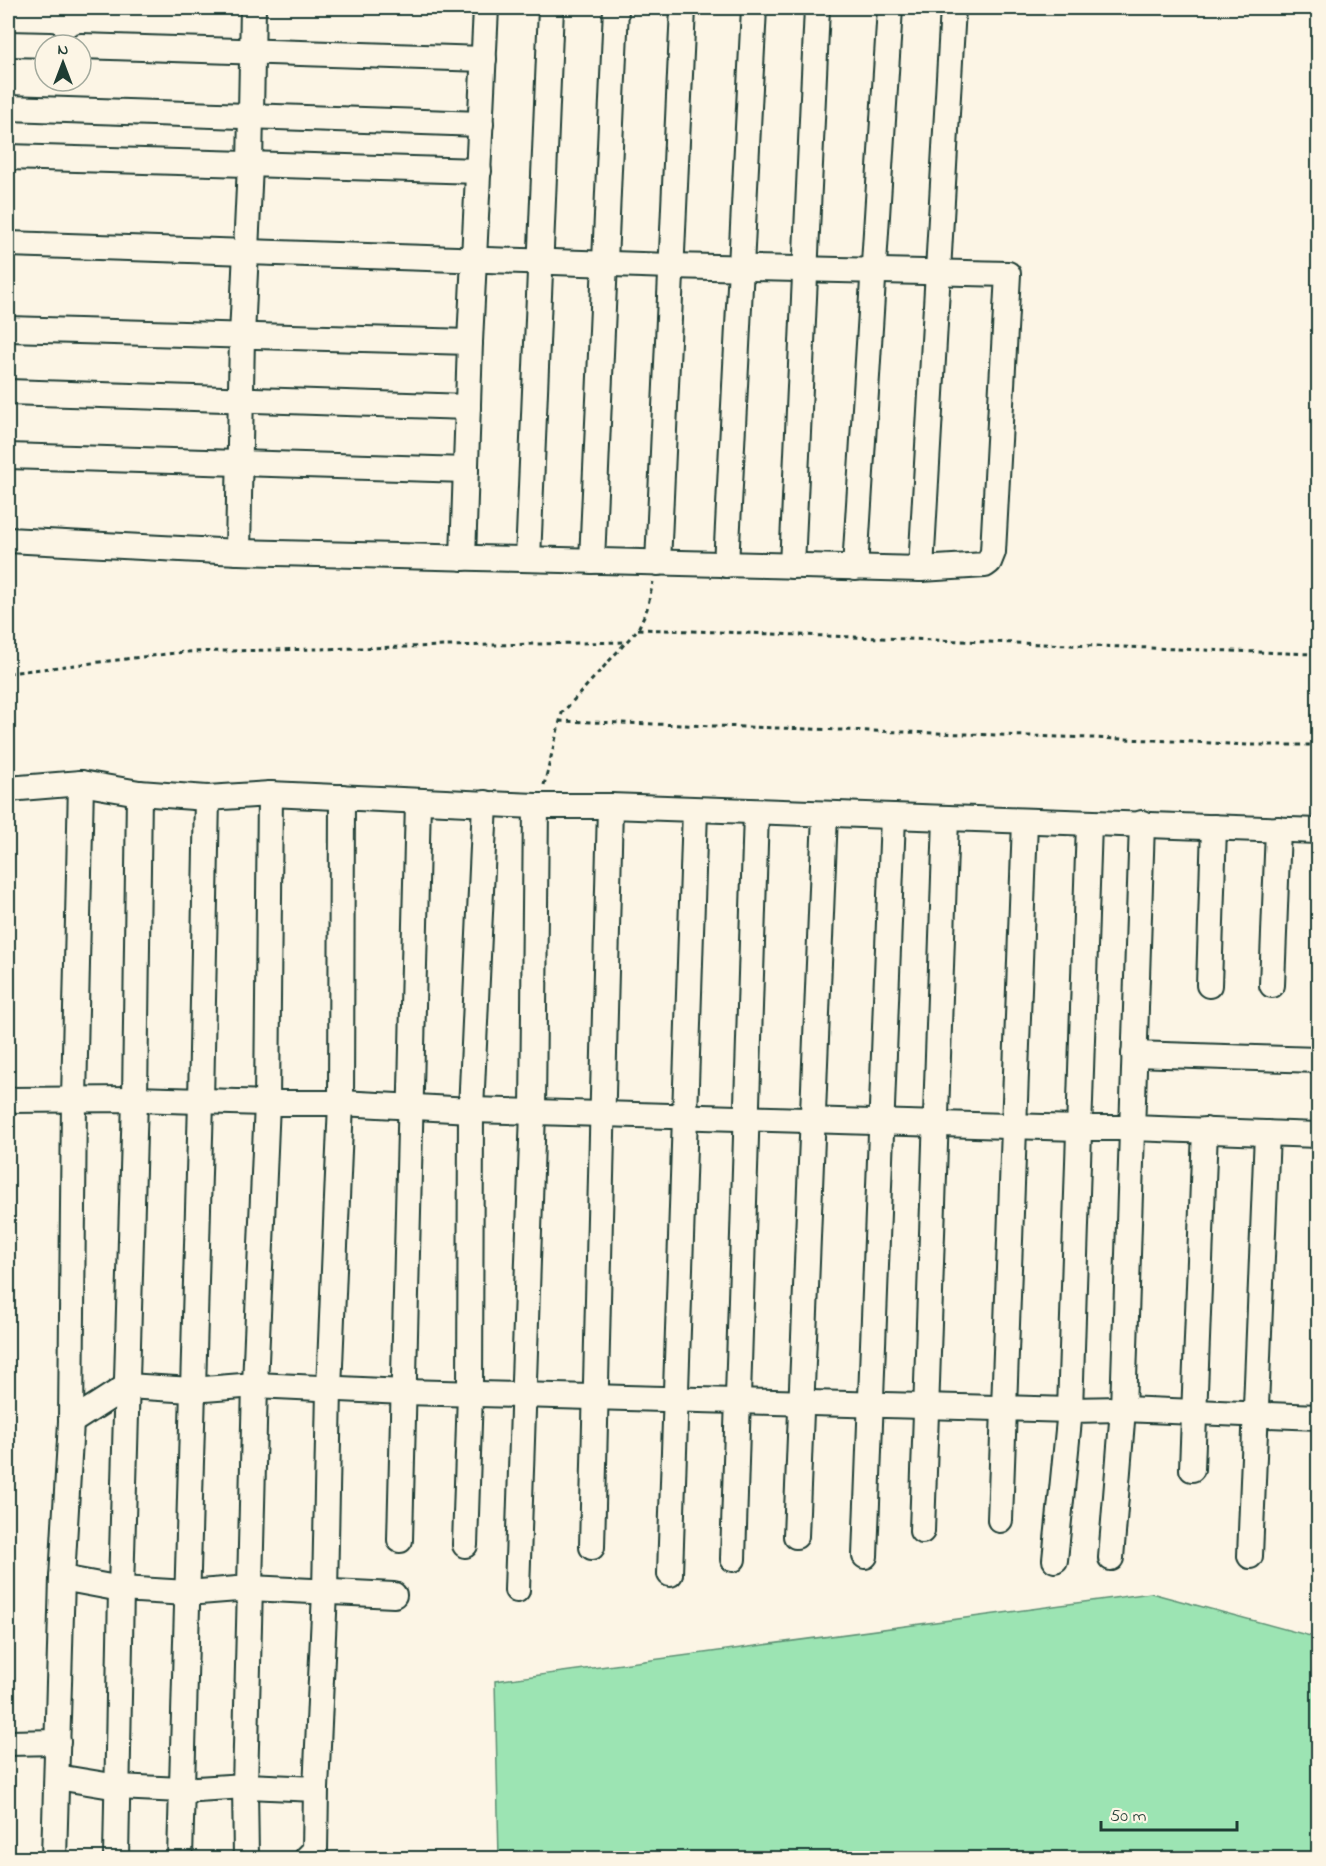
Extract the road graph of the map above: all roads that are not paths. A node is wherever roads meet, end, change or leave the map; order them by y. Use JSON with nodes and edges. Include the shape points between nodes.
{"nodes":[{"id":1,"x":253,"y":8,"type":"edge"},
{"id":2,"x":486,"y":8,"type":"edge"},
{"id":3,"x":551,"y":8,"type":"edge"},
{"id":4,"x":616,"y":8,"type":"edge"},
{"id":5,"x":683,"y":8,"type":"edge"},
{"id":6,"x":754,"y":8,"type":"edge"},
{"id":7,"x":817,"y":8,"type":"edge"},
{"id":8,"x":890,"y":8,"type":"edge"},
{"id":9,"x":953,"y":8,"type":"edge"},
{"id":10,"x":8,"y":44,"type":"edge"},
{"id":11,"x":33,"y":45,"type":"edge"},
{"id":12,"x":93,"y":46,"type":"edge"},
{"id":13,"x":253,"y":51,"type":"junction"},
{"id":14,"x":483,"y":59,"type":"junction"},
{"id":15,"x":8,"y":108,"type":"edge"},
{"id":16,"x":250,"y":116,"type":"junction"},
{"id":17,"x":481,"y":124,"type":"junction"},
{"id":18,"x":8,"y":157,"type":"edge"},
{"id":19,"x":250,"y":165,"type":"junction"},
{"id":20,"x":479,"y":171,"type":"junction"},
{"id":21,"x":8,"y":244,"type":"edge"},
{"id":22,"x":246,"y":252,"type":"junction"},
{"id":23,"x":475,"y":259,"type":"junction"},
{"id":24,"x":540,"y":261,"type":"junction"},
{"id":25,"x":605,"y":263,"type":"junction"},
{"id":26,"x":671,"y":266,"type":"junction"},
{"id":27,"x":741,"y":268,"type":"junction"},
{"id":28,"x":805,"y":270,"type":"junction"},
{"id":29,"x":873,"y":272,"type":"junction"},
{"id":30,"x":937,"y":274,"type":"junction"},
{"id":31,"x":8,"y":329,"type":"edge"},
{"id":32,"x":242,"y":336,"type":"junction"},
{"id":33,"x":470,"y":342,"type":"junction"},
{"id":34,"x":8,"y":392,"type":"edge"},
{"id":35,"x":240,"y":400,"type":"junction"},
{"id":36,"x":468,"y":406,"type":"junction"},
{"id":37,"x":8,"y":456,"type":"edge"},
{"id":38,"x":239,"y":463,"type":"junction"},
{"id":39,"x":466,"y":470,"type":"junction"},
{"id":40,"x":8,"y":540,"type":"edge"},
{"id":41,"x":238,"y":552,"type":"junction"},
{"id":42,"x":463,"y":558,"type":"junction"},
{"id":43,"x":528,"y":559,"type":"junction"},
{"id":44,"x":592,"y":561,"type":"junction"},
{"id":45,"x":658,"y":563,"type":"junction"},
{"id":46,"x":726,"y":565,"type":"junction"},
{"id":47,"x":792,"y":566,"type":"junction"},
{"id":48,"x":855,"y":568,"type":"junction"},
{"id":49,"x":921,"y":569,"type":"junction"},
{"id":50,"x":81,"y":783,"type":"junction"},
{"id":51,"x":8,"y":789,"type":"edge"},
{"id":52,"x":139,"y":793,"type":"junction"},
{"id":53,"x":270,"y":794,"type":"junction"},
{"id":54,"x":207,"y":798,"type":"junction"},
{"id":55,"x":342,"y":798,"type":"junction"},
{"id":56,"x":418,"y":801,"type":"junction"},
{"id":57,"x":485,"y":803,"type":"junction"},
{"id":58,"x":536,"y":806,"type":"junction"},
{"id":59,"x":610,"y":806,"type":"junction"},
{"id":60,"x":695,"y":810,"type":"junction"},
{"id":61,"x":756,"y":812,"type":"junction"},
{"id":62,"x":825,"y":814,"type":"junction"},
{"id":63,"x":893,"y":816,"type":"junction"},
{"id":64,"x":946,"y":818,"type":"junction"},
{"id":65,"x":1025,"y":821,"type":"junction"},
{"id":66,"x":1089,"y":823,"type":"junction"},
{"id":67,"x":1142,"y":823,"type":"junction"},
{"id":68,"x":1214,"y":827,"type":"junction"},
{"id":69,"x":1278,"y":829,"type":"junction"},
{"id":70,"x":1318,"y":831,"type":"edge"},
{"id":71,"x":1209,"y":985,"type":"dead end"},
{"id":72,"x":1272,"y":985,"type":"dead end"},
{"id":73,"x":1134,"y":1054,"type":"junction"},
{"id":74,"x":1318,"y":1060,"type":"edge"},
{"id":75,"x":74,"y":1099,"type":"junction"},
{"id":76,"x":135,"y":1099,"type":"junction"},
{"id":77,"x":8,"y":1100,"type":"edge"},
{"id":78,"x":201,"y":1101,"type":"junction"},
{"id":79,"x":267,"y":1103,"type":"junction"},
{"id":80,"x":341,"y":1103,"type":"junction"},
{"id":81,"x":410,"y":1105,"type":"junction"},
{"id":82,"x":471,"y":1110,"type":"junction"},
{"id":83,"x":533,"y":1111,"type":"junction"},
{"id":84,"x":603,"y":1113,"type":"junction"},
{"id":85,"x":685,"y":1116,"type":"junction"},
{"id":86,"x":747,"y":1118,"type":"junction"},
{"id":87,"x":812,"y":1120,"type":"junction"},
{"id":88,"x":881,"y":1122,"type":"junction"},
{"id":89,"x":936,"y":1124,"type":"junction"},
{"id":90,"x":1013,"y":1126,"type":"junction"},
{"id":91,"x":1079,"y":1128,"type":"junction"},
{"id":92,"x":1132,"y":1128,"type":"junction"},
{"id":93,"x":1205,"y":1130,"type":"junction"},
{"id":94,"x":1267,"y":1133,"type":"junction"},
{"id":95,"x":1318,"y":1135,"type":"edge"},
{"id":96,"x":255,"y":1385,"type":"junction"},
{"id":97,"x":127,"y":1386,"type":"junction"},
{"id":98,"x":329,"y":1389,"type":"junction"},
{"id":99,"x":192,"y":1390,"type":"junction"},
{"id":100,"x":404,"y":1392,"type":"junction"},
{"id":101,"x":470,"y":1394,"type":"junction"},
{"id":102,"x":524,"y":1394,"type":"junction"},
{"id":103,"x":596,"y":1396,"type":"junction"},
{"id":104,"x":676,"y":1399,"type":"junction"},
{"id":105,"x":738,"y":1401,"type":"junction"},
{"id":106,"x":802,"y":1402,"type":"junction"},
{"id":107,"x":870,"y":1405,"type":"junction"},
{"id":108,"x":926,"y":1406,"type":"junction"},
{"id":109,"x":1004,"y":1408,"type":"junction"},
{"id":110,"x":1123,"y":1409,"type":"junction"},
{"id":111,"x":1070,"y":1410,"type":"junction"},
{"id":112,"x":1194,"y":1412,"type":"junction"},
{"id":113,"x":1256,"y":1415,"type":"junction"},
{"id":114,"x":1318,"y":1417,"type":"edge"},
{"id":115,"x":71,"y":1422,"type":"junction"},
{"id":116,"x":1192,"y":1469,"type":"dead end"},
{"id":117,"x":1000,"y":1520,"type":"dead end"},
{"id":118,"x":922,"y":1531,"type":"dead end"},
{"id":119,"x":796,"y":1536,"type":"dead end"},
{"id":120,"x":400,"y":1540,"type":"dead end"},
{"id":121,"x":465,"y":1545,"type":"dead end"},
{"id":122,"x":592,"y":1547,"type":"dead end"},
{"id":123,"x":865,"y":1556,"type":"dead end"},
{"id":124,"x":1250,"y":1556,"type":"dead end"},
{"id":125,"x":1111,"y":1558,"type":"dead end"},
{"id":126,"x":733,"y":1559,"type":"dead end"},
{"id":127,"x":1055,"y":1560,"type":"dead end"},
{"id":128,"x":670,"y":1574,"type":"dead end"},
{"id":129,"x":62,"y":1578,"type":"junction"},
{"id":130,"x":250,"y":1588,"type":"junction"},
{"id":131,"x":121,"y":1589,"type":"junction"},
{"id":132,"x":517,"y":1590,"type":"dead end"},
{"id":133,"x":325,"y":1592,"type":"junction"},
{"id":134,"x":187,"y":1593,"type":"junction"},
{"id":135,"x":393,"y":1595,"type":"dead end"},
{"id":136,"x":58,"y":1742,"type":"junction"},
{"id":137,"x":8,"y":1743,"type":"edge"},
{"id":138,"x":57,"y":1777,"type":"junction"},
{"id":139,"x":117,"y":1786,"type":"junction"},
{"id":140,"x":245,"y":1786,"type":"junction"},
{"id":141,"x":316,"y":1789,"type":"junction"},
{"id":142,"x":182,"y":1790,"type":"junction"},
{"id":143,"x":54,"y":1858,"type":"edge"},
{"id":144,"x":116,"y":1858,"type":"edge"},
{"id":145,"x":180,"y":1858,"type":"edge"},
{"id":146,"x":246,"y":1858,"type":"edge"},
{"id":147,"x":307,"y":1858,"type":"edge"}],
"edges":[{"from":1,"to":13,"type":"street"},
{"from":2,"to":14,"type":"street"},
{"from":3,"to":24,"type":"street"},
{"from":4,"to":25,"type":"street"},
{"from":5,"to":26,"type":"street"},
{"from":6,"to":27,"type":"street"},
{"from":7,"to":28,"type":"street"},
{"from":8,"to":29,"type":"street"},
{"from":9,"to":30,"type":"street"},
{"from":10,"to":11,"type":"street"},
{"from":12,"to":13,"type":"street"},
{"from":13,"to":14,"type":"street"},
{"from":13,"to":16,"type":"street"},
{"from":14,"to":17,"type":"street"},
{"from":15,"to":16,"type":"street"},
{"from":16,"to":17,"type":"street"},
{"from":16,"to":19,"type":"street"},
{"from":17,"to":20,"type":"street"},
{"from":18,"to":19,"type":"street"},
{"from":19,"to":20,"type":"street"},
{"from":19,"to":22,"type":"street"},
{"from":20,"to":23,"type":"street"},
{"from":21,"to":22,"type":"street"},
{"from":22,"to":23,"type":"street"},
{"from":22,"to":32,"type":"street"},
{"from":23,"to":24,"type":"street"},
{"from":23,"to":33,"type":"street"},
{"from":24,"to":25,"type":"street"},
{"from":24,"to":43,"type":"street"},
{"from":25,"to":26,"type":"street"},
{"from":25,"to":44,"type":"street"},
{"from":26,"to":27,"type":"street"},
{"from":26,"to":45,"type":"street"},
{"from":27,"to":28,"type":"street"},
{"from":27,"to":46,"type":"street"},
{"from":28,"to":29,"type":"street"},
{"from":28,"to":47,"type":"street"},
{"from":29,"to":30,"type":"street"},
{"from":29,"to":48,"type":"street"},
{"from":30,"to":49,"type":"street"},
{"from":30,"to":49,"type":"street","via":[[1008,274],[993,552],[985,566]]},
{"from":31,"to":32,"type":"street"},
{"from":32,"to":33,"type":"street"},
{"from":32,"to":35,"type":"street"},
{"from":33,"to":36,"type":"street"},
{"from":34,"to":35,"type":"street"},
{"from":35,"to":36,"type":"street"},
{"from":35,"to":38,"type":"street"},
{"from":36,"to":39,"type":"street"},
{"from":37,"to":38,"type":"street"},
{"from":38,"to":39,"type":"street"},
{"from":38,"to":41,"type":"street"},
{"from":39,"to":42,"type":"street"},
{"from":40,"to":41,"type":"street"},
{"from":41,"to":42,"type":"street"},
{"from":42,"to":43,"type":"street"},
{"from":43,"to":44,"type":"street"},
{"from":44,"to":45,"type":"street"},
{"from":45,"to":46,"type":"street"},
{"from":46,"to":47,"type":"street"},
{"from":47,"to":48,"type":"street"},
{"from":48,"to":49,"type":"street"},
{"from":50,"to":51,"type":"street"},
{"from":50,"to":52,"type":"street"},
{"from":50,"to":75,"type":"street"},
{"from":52,"to":54,"type":"street"},
{"from":52,"to":76,"type":"street"},
{"from":53,"to":54,"type":"street"},
{"from":53,"to":55,"type":"street"},
{"from":53,"to":79,"type":"street"},
{"from":54,"to":78,"type":"street"},
{"from":55,"to":56,"type":"street"},
{"from":55,"to":80,"type":"street"},
{"from":56,"to":57,"type":"street"},
{"from":56,"to":81,"type":"street"},
{"from":57,"to":58,"type":"street"},
{"from":57,"to":82,"type":"street"},
{"from":58,"to":59,"type":"street"},
{"from":58,"to":83,"type":"street"},
{"from":59,"to":60,"type":"street"},
{"from":59,"to":84,"type":"street"},
{"from":60,"to":61,"type":"street"},
{"from":60,"to":85,"type":"street"},
{"from":61,"to":62,"type":"street"},
{"from":61,"to":86,"type":"street"},
{"from":62,"to":63,"type":"street"},
{"from":62,"to":87,"type":"street"},
{"from":63,"to":64,"type":"street"},
{"from":63,"to":88,"type":"street"},
{"from":64,"to":65,"type":"street"},
{"from":64,"to":89,"type":"street"},
{"from":65,"to":66,"type":"street"},
{"from":65,"to":90,"type":"street"},
{"from":66,"to":67,"type":"street"},
{"from":66,"to":91,"type":"street"},
{"from":67,"to":68,"type":"street"},
{"from":67,"to":73,"type":"street"},
{"from":68,"to":69,"type":"street"},
{"from":68,"to":71,"type":"street"},
{"from":69,"to":70,"type":"street"},
{"from":69,"to":72,"type":"street"},
{"from":73,"to":74,"type":"street"},
{"from":73,"to":92,"type":"street"},
{"from":75,"to":76,"type":"street"},
{"from":75,"to":77,"type":"street"},
{"from":75,"to":115,"type":"street"},
{"from":76,"to":78,"type":"street"},
{"from":76,"to":97,"type":"street"},
{"from":78,"to":79,"type":"street"},
{"from":78,"to":99,"type":"street"},
{"from":79,"to":80,"type":"street"},
{"from":79,"to":96,"type":"street"},
{"from":80,"to":81,"type":"street"},
{"from":80,"to":98,"type":"street"},
{"from":81,"to":82,"type":"street"},
{"from":81,"to":100,"type":"street"},
{"from":82,"to":83,"type":"street"},
{"from":82,"to":101,"type":"street"},
{"from":83,"to":84,"type":"street"},
{"from":83,"to":102,"type":"street"},
{"from":84,"to":85,"type":"street"},
{"from":84,"to":103,"type":"street"},
{"from":85,"to":86,"type":"street"},
{"from":85,"to":104,"type":"street"},
{"from":86,"to":87,"type":"street"},
{"from":86,"to":105,"type":"street"},
{"from":87,"to":88,"type":"street"},
{"from":87,"to":106,"type":"street"},
{"from":88,"to":89,"type":"street"},
{"from":88,"to":107,"type":"street"},
{"from":89,"to":90,"type":"street"},
{"from":89,"to":108,"type":"street"},
{"from":90,"to":91,"type":"street"},
{"from":90,"to":109,"type":"street"},
{"from":91,"to":92,"type":"street"},
{"from":91,"to":111,"type":"street"},
{"from":92,"to":93,"type":"street"},
{"from":92,"to":110,"type":"street"},
{"from":93,"to":94,"type":"street"},
{"from":93,"to":112,"type":"street"},
{"from":94,"to":95,"type":"street"},
{"from":94,"to":113,"type":"street"},
{"from":96,"to":98,"type":"street"},
{"from":96,"to":99,"type":"street"},
{"from":96,"to":130,"type":"street"},
{"from":97,"to":99,"type":"street"},
{"from":97,"to":115,"type":"street"},
{"from":97,"to":131,"type":"street"},
{"from":98,"to":100,"type":"street"},
{"from":98,"to":133,"type":"street"},
{"from":99,"to":134,"type":"street"},
{"from":100,"to":101,"type":"street"},
{"from":100,"to":120,"type":"street"},
{"from":101,"to":102,"type":"street"},
{"from":101,"to":121,"type":"street"},
{"from":102,"to":103,"type":"street"},
{"from":102,"to":132,"type":"street"},
{"from":103,"to":104,"type":"street"},
{"from":103,"to":122,"type":"street"},
{"from":104,"to":105,"type":"street"},
{"from":104,"to":128,"type":"street"},
{"from":105,"to":106,"type":"street"},
{"from":105,"to":126,"type":"street"},
{"from":106,"to":107,"type":"street"},
{"from":106,"to":119,"type":"street"},
{"from":107,"to":108,"type":"street"},
{"from":107,"to":123,"type":"street"},
{"from":108,"to":109,"type":"street"},
{"from":108,"to":118,"type":"street"},
{"from":109,"to":111,"type":"street"},
{"from":109,"to":117,"type":"street"},
{"from":110,"to":111,"type":"street"},
{"from":110,"to":112,"type":"street"},
{"from":110,"to":125,"type":"street"},
{"from":111,"to":127,"type":"street"},
{"from":112,"to":113,"type":"street"},
{"from":112,"to":116,"type":"street"},
{"from":113,"to":114,"type":"street"},
{"from":113,"to":124,"type":"street"},
{"from":115,"to":129,"type":"street"},
{"from":129,"to":131,"type":"street"},
{"from":129,"to":136,"type":"street"},
{"from":130,"to":133,"type":"street"},
{"from":130,"to":134,"type":"street"},
{"from":130,"to":140,"type":"street"},
{"from":131,"to":134,"type":"street"},
{"from":131,"to":139,"type":"street"},
{"from":133,"to":135,"type":"street"},
{"from":133,"to":141,"type":"street"},
{"from":134,"to":142,"type":"street"},
{"from":136,"to":137,"type":"street"},
{"from":136,"to":138,"type":"street"},
{"from":138,"to":139,"type":"street"},
{"from":138,"to":143,"type":"street"},
{"from":139,"to":142,"type":"street"},
{"from":139,"to":144,"type":"street"},
{"from":140,"to":141,"type":"street"},
{"from":140,"to":142,"type":"street"},
{"from":140,"to":146,"type":"street"},
{"from":141,"to":147,"type":"street","via":[[315,1850]]},
{"from":142,"to":145,"type":"street"}]}
